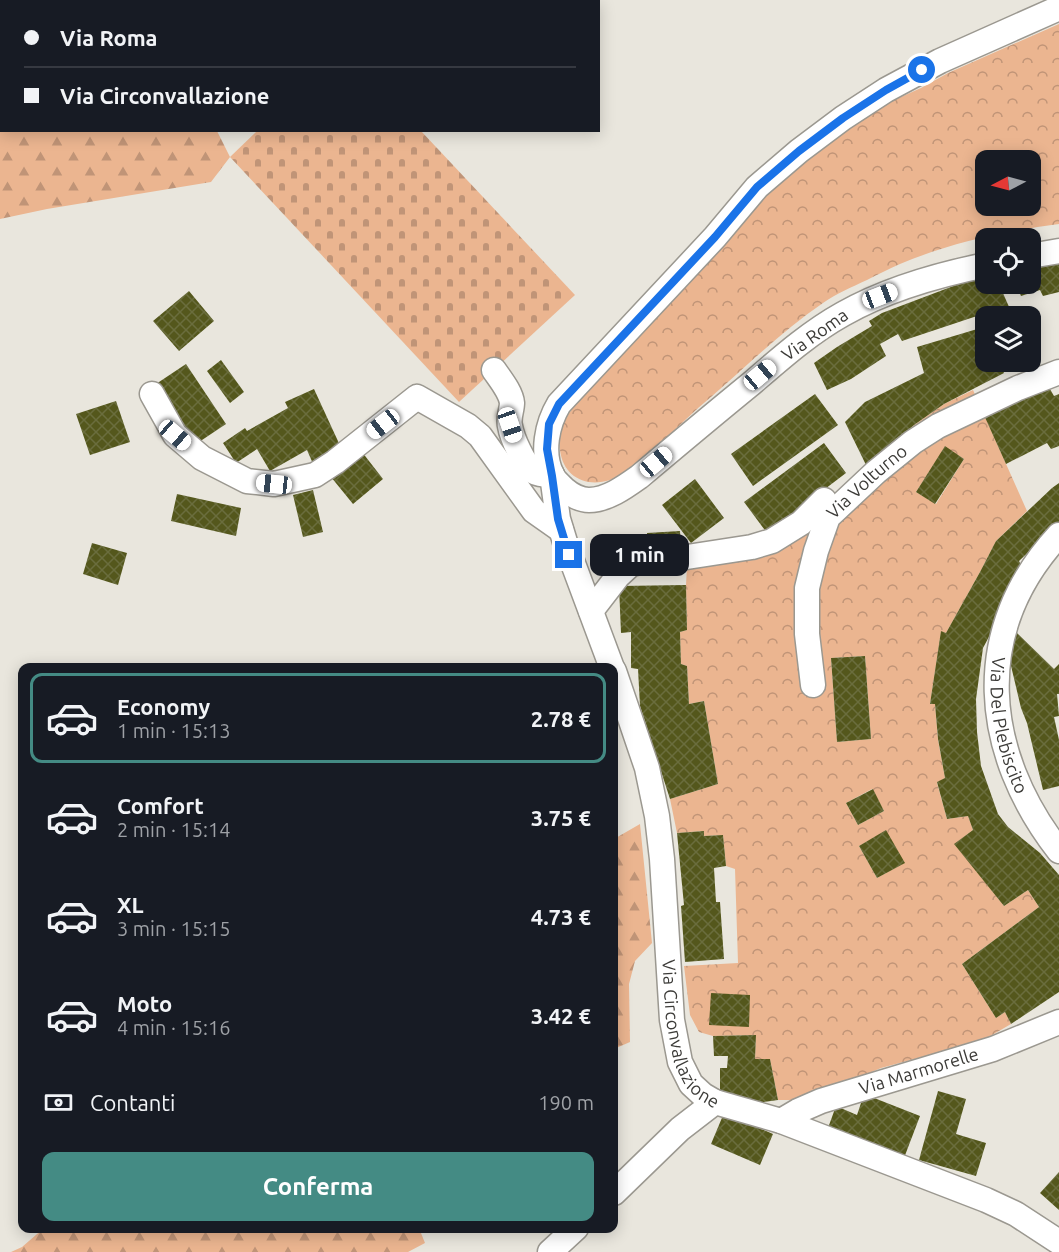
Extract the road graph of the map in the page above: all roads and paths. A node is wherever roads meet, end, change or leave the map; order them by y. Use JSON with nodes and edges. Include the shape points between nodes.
{"nodes":[{"id":1,"x":1059,"y":8,"type":"edge"},
{"id":2,"x":1059,"y":250,"type":"edge"},
{"id":3,"x":1041,"y":254,"type":"edge"},
{"id":4,"x":975,"y":267,"type":"edge"},
{"id":5,"x":494,"y":370,"type":"dead end"},
{"id":6,"x":1059,"y":372,"type":"edge"},
{"id":7,"x":153,"y":394,"type":"dead end"},
{"id":8,"x":552,"y":476,"type":"junction"},
{"id":9,"x":824,"y":501,"type":"dead end"},
{"id":10,"x":561,"y":530,"type":"junction"},
{"id":11,"x":1059,"y":535,"type":"edge"},
{"id":12,"x":591,"y":611,"type":"junction"},
{"id":13,"x":611,"y":663,"type":"edge"},
{"id":14,"x":618,"y":684,"type":"edge"},
{"id":15,"x":813,"y":685,"type":"dead end"},
{"id":16,"x":1020,"y":787,"type":"junction"},
{"id":17,"x":1059,"y":820,"type":"edge"},
{"id":18,"x":1059,"y":850,"type":"edge"},
{"id":19,"x":1059,"y":1022,"type":"edge"},
{"id":20,"x":715,"y":1102,"type":"junction"},
{"id":21,"x":781,"y":1121,"type":"junction"},
{"id":22,"x":618,"y":1189,"type":"edge"},
{"id":23,"x":571,"y":1233,"type":"edge"},
{"id":24,"x":1059,"y":1242,"type":"edge"},
{"id":25,"x":550,"y":1252,"type":"edge"}],
"edges":[{"from":1,"to":8,"type":"street","via":[[940,60],[886,90],[843,118],[757,187],[559,404],[547,433]]},
{"from":2,"to":3,"type":"street"},
{"from":4,"to":8,"type":"street","name":"Via Roma","via":[[891,291],[815,331],[639,477],[611,494],[585,500],[567,492]]},
{"from":5,"to":8,"type":"street","name":"Via Roma","via":[[510,395],[510,425],[523,458],[534,472]]},
{"from":6,"to":15,"type":"street","name":"Via Volturno","via":[[938,426],[876,472],[828,517],[807,588]]},
{"from":7,"to":10,"type":"street","via":[[175,435],[202,458],[247,481],[274,484],[315,475],[417,398],[480,436],[534,511]]},
{"from":8,"to":10,"type":"street","name":"Via Circonvallazione"},
{"from":9,"to":12,"type":"street","via":[[801,523],[752,548],[632,564]]},
{"from":10,"to":12,"type":"street","name":"Via Circonvallazione"},
{"from":11,"to":16,"type":"street","name":"Via Del Plebiscito","via":[[1032,569],[1012,606],[998,660],[997,710]]},
{"from":12,"to":13,"type":"street","name":"Via Circonvallazione"},
{"from":14,"to":20,"type":"street","name":"Via Circonvallazione","via":[[644,759],[657,816],[678,1055],[692,1084]]},
{"from":16,"to":17,"type":"street"},
{"from":16,"to":18,"type":"street","name":"Via Del Plebiscito"},
{"from":19,"to":21,"type":"street","name":"Via Marmorelle","via":[[993,1049],[821,1101]]},
{"from":20,"to":21,"type":"street","name":"Via Circonvallazione"},
{"from":20,"to":22,"type":"street","via":[[680,1129]]},
{"from":21,"to":24,"type":"street","name":"Via Circonvallazione","via":[[994,1203]]},
{"from":23,"to":25,"type":"street"}]}
